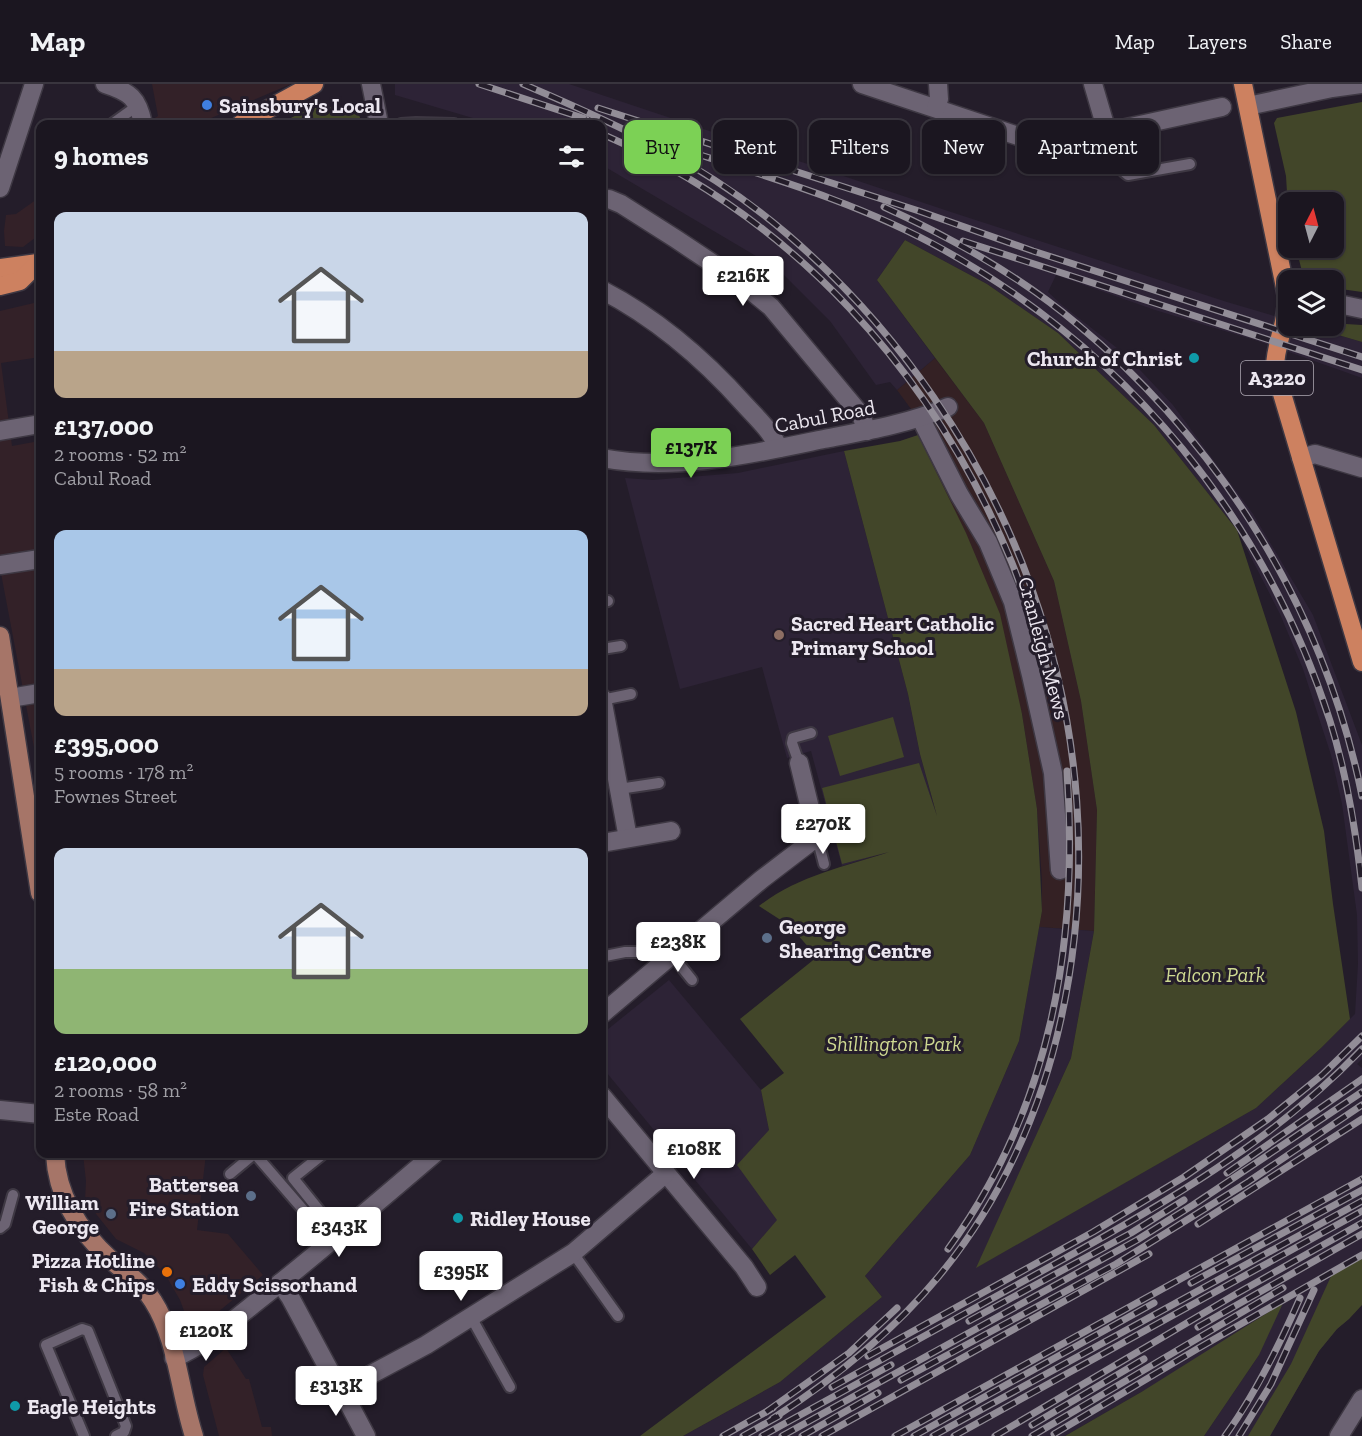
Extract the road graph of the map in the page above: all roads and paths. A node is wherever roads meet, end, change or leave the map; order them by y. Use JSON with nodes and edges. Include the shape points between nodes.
{"nodes":[{"id":1,"x":34,"y":84,"type":"edge"},
{"id":2,"x":105,"y":84,"type":"edge"},
{"id":3,"x":314,"y":84,"type":"edge"},
{"id":4,"x":370,"y":84,"type":"edge"},
{"id":5,"x":862,"y":84,"type":"edge"},
{"id":6,"x":938,"y":84,"type":"edge"},
{"id":7,"x":1093,"y":84,"type":"edge"},
{"id":8,"x":1362,"y":84,"type":"edge"},
{"id":9,"x":1246,"y":97,"type":"edge"},
{"id":10,"x":137,"y":106,"type":"junction"},
{"id":11,"x":1222,"y":107,"type":"joint"},
{"id":12,"x":936,"y":108,"type":"junction"},
{"id":13,"x":118,"y":120,"type":"edge"},
{"id":14,"x":142,"y":120,"type":"edge"},
{"id":15,"x":248,"y":120,"type":"edge"},
{"id":16,"x":377,"y":120,"type":"edge"},
{"id":17,"x":1102,"y":120,"type":"edge"},
{"id":18,"x":1159,"y":121,"type":"edge"},
{"id":19,"x":1017,"y":135,"type":"edge"},
{"id":20,"x":1190,"y":164,"type":"dead end"},
{"id":21,"x":1159,"y":170,"type":"edge"},
{"id":22,"x":0,"y":188,"type":"edge"},
{"id":23,"x":609,"y":199,"type":"dead end"},
{"id":24,"x":36,"y":262,"type":"edge"},
{"id":25,"x":36,"y":265,"type":"edge"},
{"id":26,"x":0,"y":268,"type":"edge"},
{"id":27,"x":1282,"y":270,"type":"edge"},
{"id":28,"x":0,"y":286,"type":"edge"},
{"id":29,"x":606,"y":292,"type":"edge"},
{"id":30,"x":1344,"y":305,"type":"edge"},
{"id":31,"x":1362,"y":309,"type":"edge"},
{"id":32,"x":1281,"y":336,"type":"edge"},
{"id":33,"x":948,"y":407,"type":"dead end"},
{"id":34,"x":921,"y":419,"type":"junction"},
{"id":35,"x":36,"y":425,"type":"edge"},
{"id":36,"x":0,"y":431,"type":"edge"},
{"id":37,"x":867,"y":431,"type":"junction"},
{"id":38,"x":779,"y":448,"type":"junction"},
{"id":39,"x":606,"y":458,"type":"edge"},
{"id":40,"x":1301,"y":458,"type":"junction"},
{"id":41,"x":1362,"y":468,"type":"edge"},
{"id":42,"x":36,"y":560,"type":"edge"},
{"id":43,"x":0,"y":565,"type":"edge"},
{"id":44,"x":0,"y":636,"type":"edge"},
{"id":45,"x":621,"y":646,"type":"dead end"},
{"id":46,"x":606,"y":648,"type":"edge"},
{"id":47,"x":1362,"y":662,"type":"edge"},
{"id":48,"x":36,"y":694,"type":"edge"},
{"id":49,"x":631,"y":694,"type":"dead end"},
{"id":50,"x":10,"y":698,"type":"junction"},
{"id":51,"x":606,"y":699,"type":"edge"},
{"id":52,"x":606,"y":721,"type":"edge"},
{"id":53,"x":811,"y":733,"type":"dead end"},
{"id":54,"x":799,"y":763,"type":"joint"},
{"id":55,"x":659,"y":783,"type":"dead end"},
{"id":56,"x":619,"y":789,"type":"junction"},
{"id":57,"x":671,"y":831,"type":"dead end"},
{"id":58,"x":817,"y":837,"type":"junction"},
{"id":59,"x":628,"y":838,"type":"junction"},
{"id":60,"x":606,"y":842,"type":"edge"},
{"id":61,"x":36,"y":850,"type":"edge"},
{"id":62,"x":824,"y":864,"type":"dead end"},
{"id":63,"x":1060,"y":870,"type":"dead end"},
{"id":64,"x":606,"y":956,"type":"edge"},
{"id":65,"x":667,"y":959,"type":"junction"},
{"id":66,"x":692,"y":980,"type":"dead end"},
{"id":67,"x":606,"y":1011,"type":"edge"},
{"id":68,"x":606,"y":1101,"type":"edge"},
{"id":69,"x":0,"y":1110,"type":"edge"},
{"id":70,"x":36,"y":1114,"type":"edge"},
{"id":71,"x":55,"y":1158,"type":"edge"},
{"id":72,"x":249,"y":1158,"type":"edge"},
{"id":73,"x":258,"y":1158,"type":"edge"},
{"id":74,"x":318,"y":1158,"type":"edge"},
{"id":75,"x":429,"y":1158,"type":"edge"},
{"id":76,"x":230,"y":1174,"type":"dead end"},
{"id":77,"x":665,"y":1174,"type":"junction"},
{"id":78,"x":13,"y":1195,"type":"dead end"},
{"id":79,"x":0,"y":1228,"type":"edge"},
{"id":80,"x":335,"y":1239,"type":"junction"},
{"id":81,"x":573,"y":1253,"type":"junction"},
{"id":82,"x":280,"y":1283,"type":"junction"},
{"id":83,"x":757,"y":1287,"type":"dead end"},
{"id":84,"x":618,"y":1316,"type":"dead end"},
{"id":85,"x":471,"y":1317,"type":"junction"},
{"id":86,"x":174,"y":1358,"type":"junction"},
{"id":87,"x":345,"y":1384,"type":"junction"},
{"id":88,"x":510,"y":1387,"type":"dead end"},
{"id":89,"x":1362,"y":1399,"type":"edge"},
{"id":90,"x":84,"y":1436,"type":"edge"},
{"id":91,"x":116,"y":1436,"type":"edge"},
{"id":92,"x":194,"y":1436,"type":"edge"},
{"id":93,"x":366,"y":1436,"type":"edge"},
{"id":94,"x":1339,"y":1436,"type":"edge"}],
"edges":[{"from":1,"to":22,"type":"street"},
{"from":2,"to":10,"type":"street","via":[[124,90]]},
{"from":3,"to":15,"type":"highway"},
{"from":4,"to":16,"type":"street"},
{"from":5,"to":12,"type":"street"},
{"from":6,"to":12,"type":"street"},
{"from":7,"to":17,"type":"street"},
{"from":8,"to":9,"type":"street"},
{"from":9,"to":11,"type":"lane"},
{"from":9,"to":27,"type":"highway","number":"A3220"},
{"from":10,"to":13,"type":"lane"},
{"from":10,"to":14,"type":"street"},
{"from":11,"to":18,"type":"street"},
{"from":12,"to":19,"type":"street"},
{"from":20,"to":21,"type":"lane"},
{"from":23,"to":37,"type":"street","via":[[685,245],[771,307],[861,416]]},
{"from":24,"to":26,"type":"highway"},
{"from":25,"to":28,"type":"highway","via":[[20,281]]},
{"from":29,"to":38,"type":"street","via":[[648,316],[691,352],[770,431]]},
{"from":30,"to":31,"type":"street"},
{"from":32,"to":40,"type":"highway","number":"A3220","via":[[1275,370]]},
{"from":33,"to":34,"type":"street","name":"Cabul Road"},
{"from":34,"to":37,"type":"street","name":"Cabul Road"},
{"from":34,"to":63,"type":"street","name":"Cranleigh Mews","via":[[988,542],[1013,602],[1053,773]]},
{"from":35,"to":36,"type":"street"},
{"from":37,"to":38,"type":"street","name":"Cabul Road"},
{"from":38,"to":39,"type":"street","name":"Cabul Road","via":[[672,463]]},
{"from":40,"to":41,"type":"street","via":[[1316,454]]},
{"from":40,"to":47,"type":"highway","number":"A3220"},
{"from":42,"to":43,"type":"street"},
{"from":44,"to":50,"type":"main road"},
{"from":45,"to":46,"type":"lane"},
{"from":48,"to":50,"type":"street"},
{"from":49,"to":51,"type":"lane"},
{"from":50,"to":61,"type":"main road"},
{"from":52,"to":56,"type":"street"},
{"from":53,"to":54,"type":"lane","via":[[792,738]]},
{"from":54,"to":58,"type":"street"},
{"from":55,"to":56,"type":"lane"},
{"from":56,"to":59,"type":"street"},
{"from":57,"to":59,"type":"street"},
{"from":58,"to":62,"type":"lane"},
{"from":58,"to":65,"type":"street"},
{"from":59,"to":60,"type":"street"},
{"from":64,"to":65,"type":"lane","via":[[652,952]]},
{"from":65,"to":66,"type":"lane"},
{"from":65,"to":67,"type":"street"},
{"from":68,"to":77,"type":"street"},
{"from":69,"to":70,"type":"street"},
{"from":71,"to":86,"type":"main road","via":[[63,1197],[78,1224],[111,1260],[145,1288],[167,1330]]},
{"from":72,"to":76,"type":"lane"},
{"from":73,"to":80,"type":"lane"},
{"from":74,"to":80,"type":"lane","via":[[293,1178]]},
{"from":75,"to":80,"type":"street"},
{"from":77,"to":81,"type":"street"},
{"from":77,"to":83,"type":"street"},
{"from":78,"to":79,"type":"lane","via":[[5,1224]]},
{"from":80,"to":82,"type":"street"},
{"from":81,"to":84,"type":"lane"},
{"from":81,"to":85,"type":"street"},
{"from":82,"to":86,"type":"street","via":[[203,1342]]},
{"from":82,"to":87,"type":"street","via":[[335,1381]]},
{"from":85,"to":87,"type":"street","via":[[355,1383]]},
{"from":85,"to":88,"type":"lane"},
{"from":86,"to":92,"type":"main road"},
{"from":87,"to":93,"type":"street","via":[[348,1402]]},
{"from":89,"to":94,"type":"street"},
{"from":90,"to":91,"type":"lane","via":[[46,1345],[82,1329],[88,1331],[126,1426]]}]}
